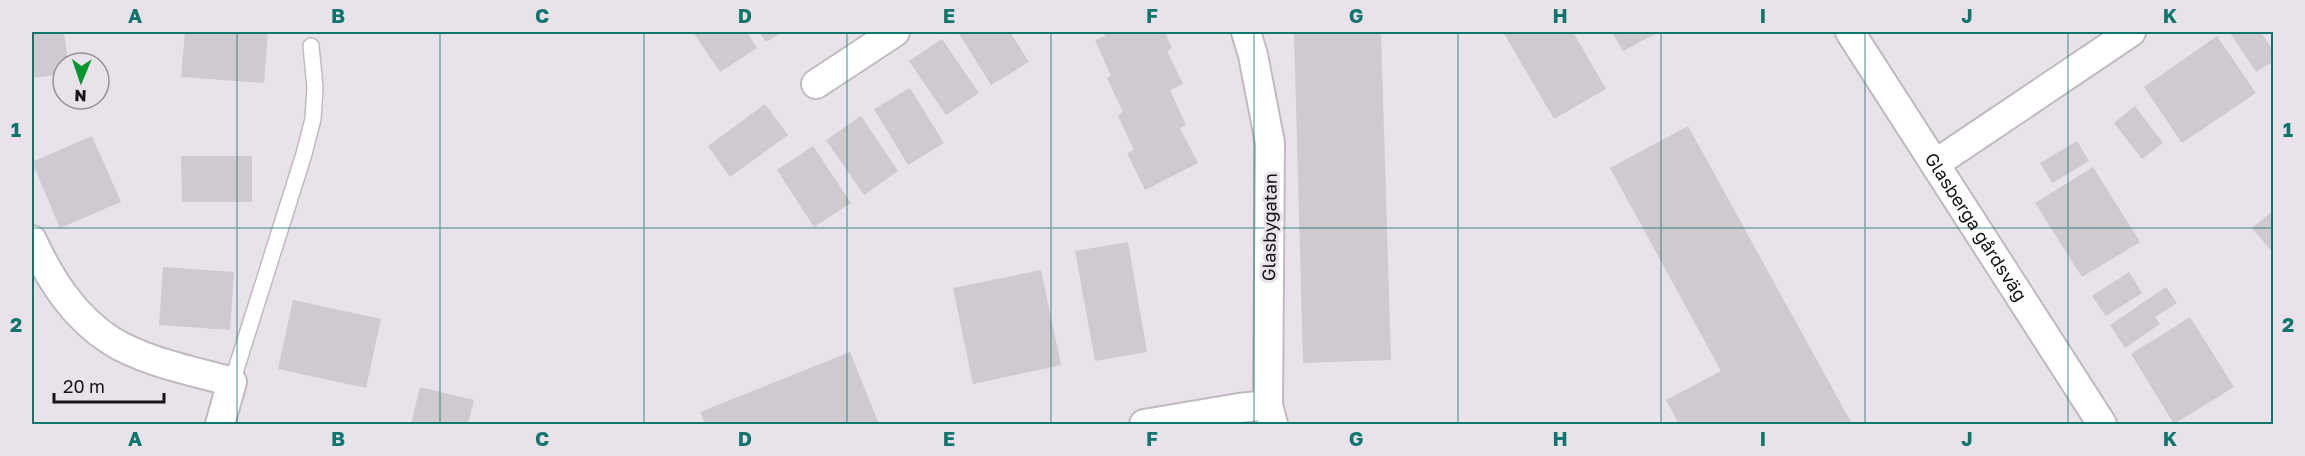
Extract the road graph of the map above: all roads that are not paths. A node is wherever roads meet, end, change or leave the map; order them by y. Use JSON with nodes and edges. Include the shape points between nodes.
{"nodes":[{"id":1,"x":895,"y":32,"type":"edge"},
{"id":2,"x":1246,"y":32,"type":"edge"},
{"id":3,"x":1851,"y":32,"type":"edge"},
{"id":4,"x":2132,"y":32,"type":"edge"},
{"id":5,"x":311,"y":46,"type":"dead end"},
{"id":6,"x":816,"y":84,"type":"dead end"},
{"id":7,"x":1935,"y":164,"type":"junction"},
{"id":8,"x":32,"y":240,"type":"edge"},
{"id":9,"x":232,"y":382,"type":"junction"},
{"id":10,"x":1270,"y":415,"type":"edge"},
{"id":11,"x":220,"y":424,"type":"edge"},
{"id":12,"x":1144,"y":424,"type":"edge"},
{"id":13,"x":2102,"y":424,"type":"edge"}],
"edges":[{"from":1,"to":6,"type":"street"},
{"from":2,"to":10,"type":"street","name":"Glasbygatan","via":[[1270,143]]},
{"from":3,"to":7,"type":"street","name":"Glasberga gårdsväg"},
{"from":4,"to":7,"type":"street"},
{"from":5,"to":9,"type":"lane","via":[[315,87],[311,128]]},
{"from":7,"to":13,"type":"street","name":"Glasberga gårdsväg"},
{"from":8,"to":9,"type":"street","via":[[59,290],[76,311],[112,341],[154,359]]},
{"from":9,"to":11,"type":"street"},
{"from":10,"to":12,"type":"street","via":[[1239,408]]}]}
